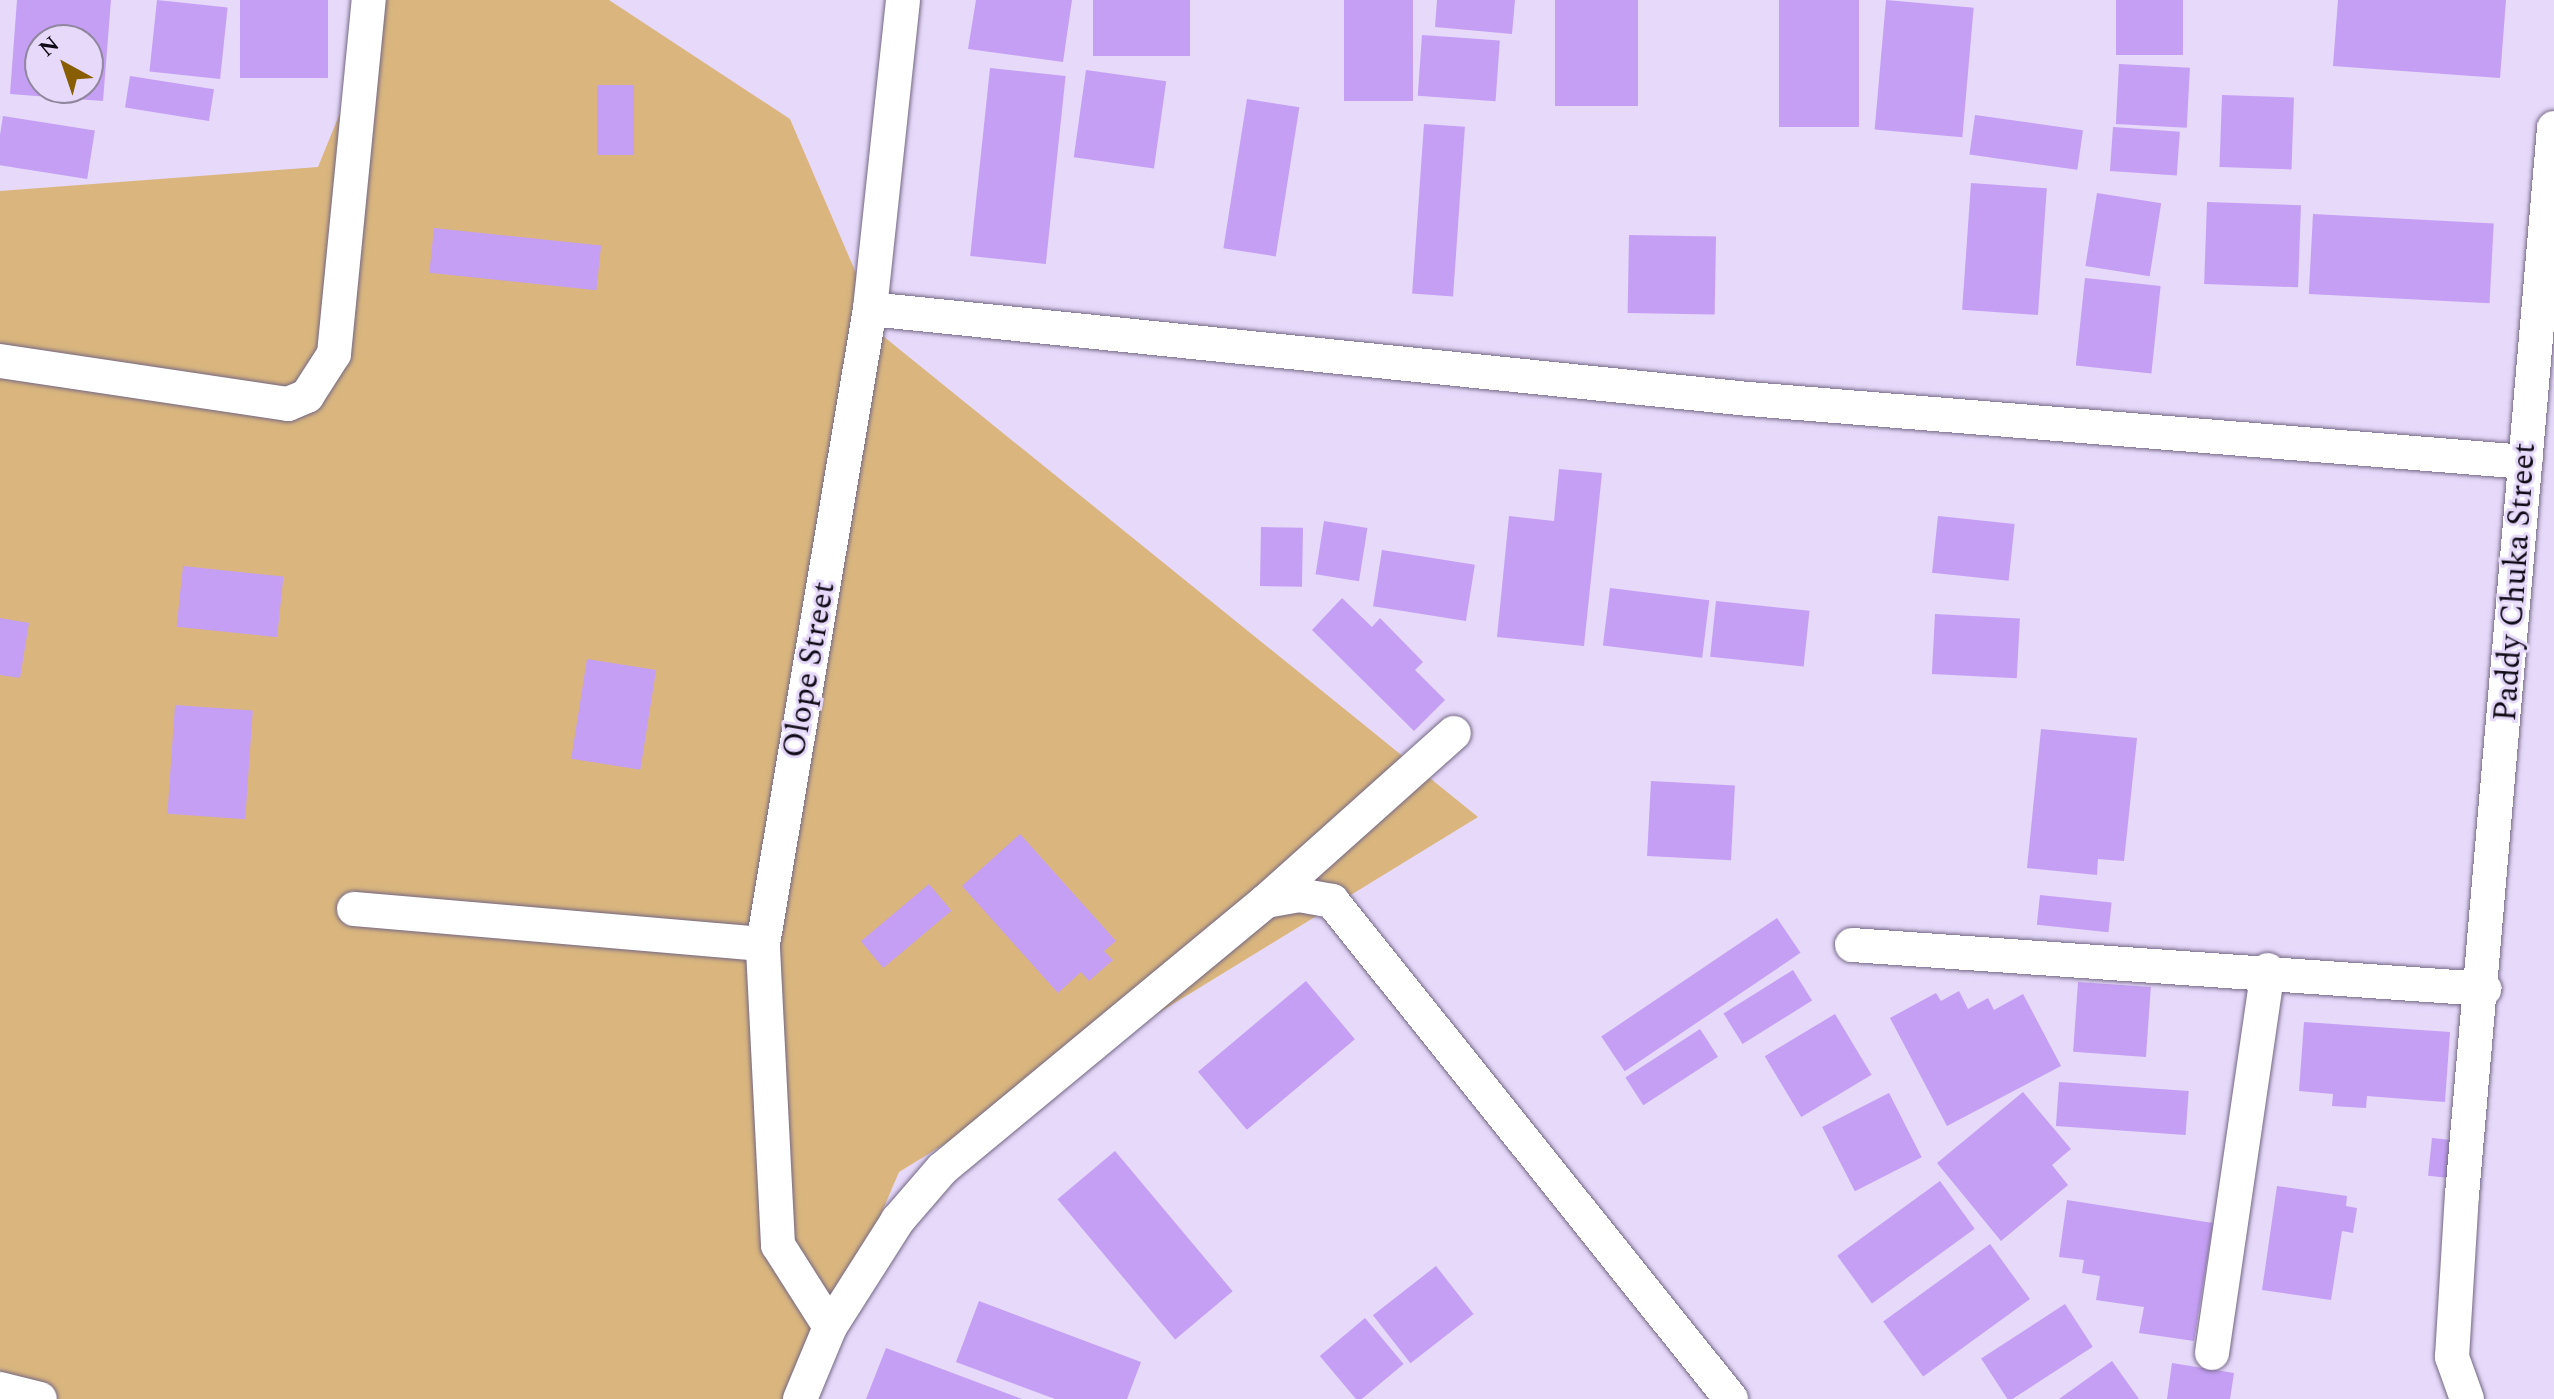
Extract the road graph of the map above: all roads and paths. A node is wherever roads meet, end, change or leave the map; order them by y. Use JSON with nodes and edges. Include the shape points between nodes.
{"nodes":[{"id":1,"x":369,"y":0,"type":"edge"},
{"id":2,"x":903,"y":0,"type":"edge"},
{"id":3,"x":2554,"y":128,"type":"edge"},
{"id":4,"x":870,"y":309,"type":"junction"},
{"id":5,"x":0,"y":361,"type":"edge"},
{"id":6,"x":2525,"y":462,"type":"junction"},
{"id":7,"x":1454,"y":733,"type":"dead end"},
{"id":8,"x":1266,"y":901,"type":"junction"},
{"id":9,"x":354,"y":909,"type":"dead end"},
{"id":10,"x":763,"y":944,"type":"junction"},
{"id":11,"x":1852,"y":945,"type":"dead end"},
{"id":12,"x":2268,"y":970,"type":"junction"},
{"id":13,"x":2484,"y":989,"type":"junction"},
{"id":14,"x":830,"y":1327,"type":"junction"},
{"id":15,"x":2212,"y":1353,"type":"dead end"},
{"id":16,"x":0,"y":1389,"type":"edge"},
{"id":17,"x":40,"y":1399,"type":"edge"},
{"id":18,"x":800,"y":1399,"type":"edge"},
{"id":19,"x":1731,"y":1399,"type":"edge"},
{"id":20,"x":2467,"y":1399,"type":"edge"}],
"edges":[{"from":1,"to":5,"type":"street","via":[[334,354],[307,396],[288,404]]},
{"from":2,"to":4,"type":"street","name":"Olope Street"},
{"from":3,"to":6,"type":"street","name":"Paddy Chuka Street"},
{"from":4,"to":6,"type":"street","via":[[1749,399]]},
{"from":4,"to":10,"type":"street","name":"Olope Street"},
{"from":6,"to":13,"type":"street","name":"Paddy Chuka Street"},
{"from":7,"to":8,"type":"street"},
{"from":8,"to":14,"type":"street","via":[[942,1169],[898,1220]]},
{"from":8,"to":19,"type":"street","via":[[1299,895],[1332,901]]},
{"from":9,"to":10,"type":"street"},
{"from":10,"to":14,"type":"street","name":"Olope Street","via":[[778,1245]]},
{"from":11,"to":12,"type":"street"},
{"from":12,"to":13,"type":"street"},
{"from":12,"to":15,"type":"street"},
{"from":13,"to":20,"type":"street","name":"Paddy Chuka Street","via":[[2452,1357]]},
{"from":14,"to":18,"type":"street"},
{"from":16,"to":17,"type":"street"}]}
